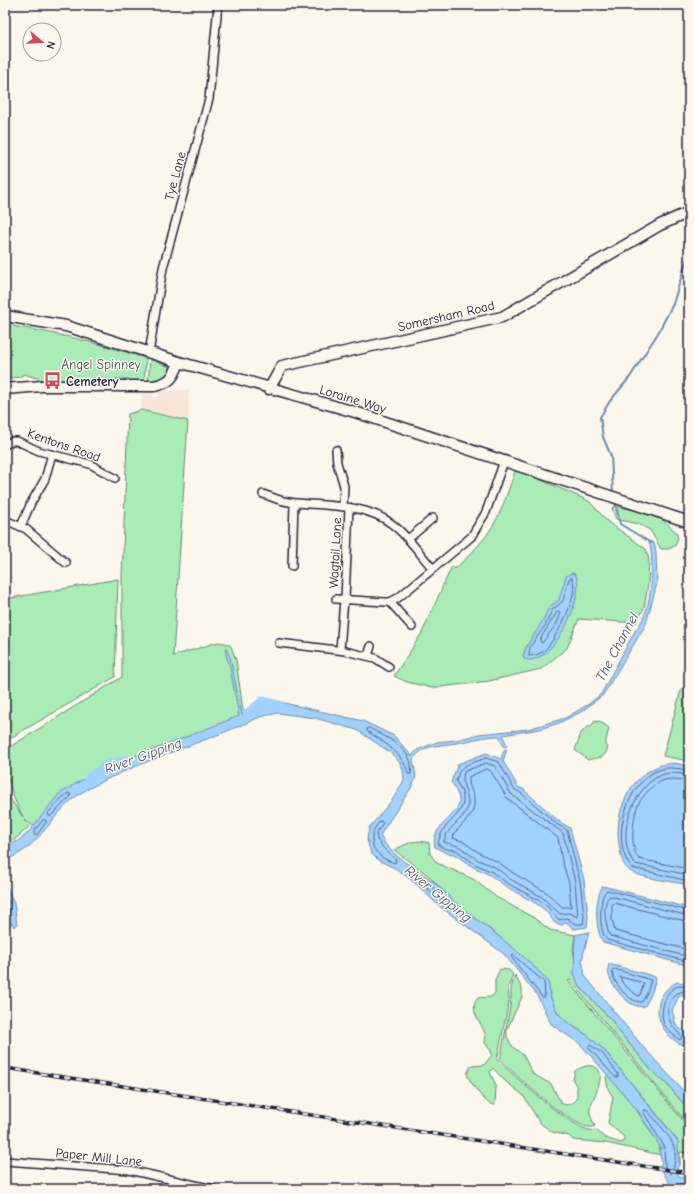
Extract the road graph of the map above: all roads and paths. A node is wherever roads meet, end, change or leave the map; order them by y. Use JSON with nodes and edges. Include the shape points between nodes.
{"nodes":[{"id":1,"x":218,"y":5,"type":"edge"},
{"id":2,"x":689,"y":212,"type":"edge"},
{"id":3,"x":5,"y":316,"type":"edge"},
{"id":4,"x":148,"y":353,"type":"junction"},
{"id":5,"x":179,"y":362,"type":"junction"},
{"id":6,"x":5,"y":389,"type":"edge"},
{"id":7,"x":269,"y":389,"type":"junction"},
{"id":8,"x":5,"y":445,"type":"edge"},
{"id":9,"x":336,"y":450,"type":"dead end"},
{"id":10,"x":52,"y":454,"type":"junction"},
{"id":11,"x":504,"y":461,"type":"junction"},
{"id":12,"x":115,"y":478,"type":"dead end"},
{"id":13,"x":263,"y":494,"type":"dead end"},
{"id":14,"x":294,"y":503,"type":"junction"},
{"id":15,"x":346,"y":508,"type":"junction"},
{"id":16,"x":433,"y":518,"type":"dead end"},
{"id":17,"x":5,"y":520,"type":"edge"},
{"id":18,"x":689,"y":522,"type":"edge"},
{"id":19,"x":21,"y":526,"type":"junction"},
{"id":20,"x":408,"y":539,"type":"junction"},
{"id":21,"x":66,"y":563,"type":"dead end"},
{"id":22,"x":292,"y":566,"type":"dead end"},
{"id":23,"x":433,"y":569,"type":"junction"},
{"id":24,"x":336,"y":599,"type":"dead end"},
{"id":25,"x":344,"y":599,"type":"junction"},
{"id":26,"x":390,"y":602,"type":"junction"},
{"id":27,"x":412,"y":627,"type":"dead end"},
{"id":28,"x":279,"y":643,"type":"dead end"},
{"id":29,"x":371,"y":646,"type":"dead end"},
{"id":30,"x":340,"y":650,"type":"junction"},
{"id":31,"x":368,"y":656,"type":"junction"},
{"id":32,"x":389,"y":667,"type":"dead end"},
{"id":33,"x":5,"y":1161,"type":"edge"},
{"id":34,"x":213,"y":1189,"type":"edge"}],
"edges":[{"from":1,"to":4,"type":"street","name":"Tye Lane","via":[[209,98],[163,268]]},
{"from":2,"to":7,"type":"main road","name":"Somersham Road","via":[[660,225],[502,317],[282,366]]},
{"from":3,"to":4,"type":"main road","name":"Loraine Way","via":[[66,326]]},
{"from":4,"to":5,"type":"main road","name":"Loraine Way"},
{"from":5,"to":6,"type":"main road","via":[[170,382],[154,386],[42,386]]},
{"from":5,"to":7,"type":"main road","name":"Loraine Way"},
{"from":7,"to":11,"type":"main road","name":"Loraine Way","via":[[355,412]]},
{"from":8,"to":10,"type":"street","name":"Kentons Road","via":[[17,441]]},
{"from":9,"to":15,"type":"street","name":"Wagtail Lane","via":[[336,463],[344,486]]},
{"from":10,"to":12,"type":"street","name":"Kentons Road","via":[[90,464]]},
{"from":10,"to":19,"type":"street","via":[[45,479]]},
{"from":11,"to":18,"type":"main road","name":"Loraine Way"},
{"from":11,"to":23,"type":"street","via":[[494,493],[478,527],[464,543]]},
{"from":13,"to":14,"type":"street"},
{"from":14,"to":15,"type":"street"},
{"from":14,"to":22,"type":"street"},
{"from":15,"to":20,"type":"street","via":[[369,512],[385,519]]},
{"from":15,"to":25,"type":"street","name":"Wagtail Lane"},
{"from":16,"to":20,"type":"street"},
{"from":17,"to":19,"type":"street"},
{"from":19,"to":21,"type":"street"},
{"from":20,"to":23,"type":"street"},
{"from":23,"to":26,"type":"street"},
{"from":24,"to":25,"type":"street"},
{"from":25,"to":26,"type":"street"},
{"from":25,"to":30,"type":"street","name":"Wagtail Lane"},
{"from":26,"to":27,"type":"street"},
{"from":28,"to":30,"type":"street"},
{"from":29,"to":31,"type":"street"},
{"from":30,"to":31,"type":"street"},
{"from":31,"to":32,"type":"street"},
{"from":33,"to":34,"type":"street","name":"Paper Mill Lane","via":[[129,1170]]}]}
